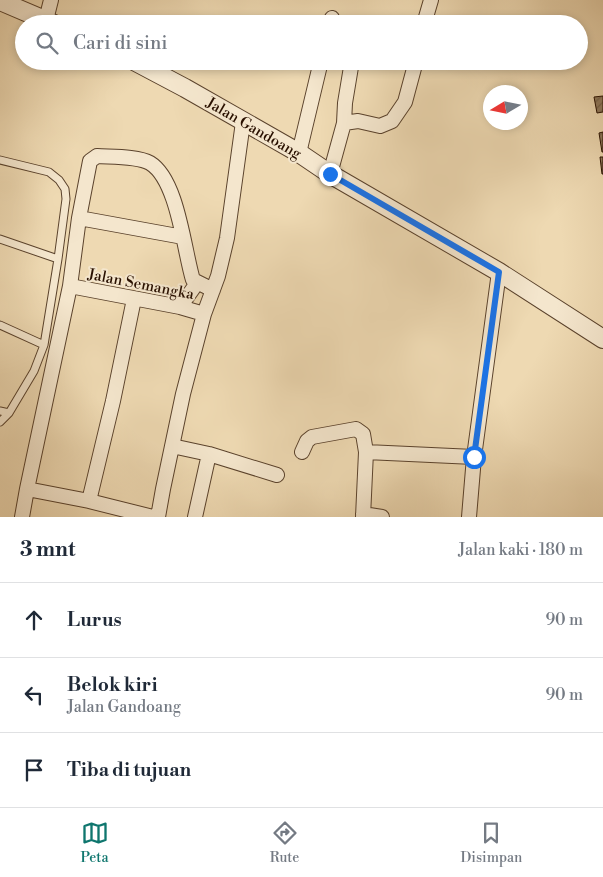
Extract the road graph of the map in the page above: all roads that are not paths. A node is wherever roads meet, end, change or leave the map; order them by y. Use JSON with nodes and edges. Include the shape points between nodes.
{"nodes":[{"id":1,"x":51,"y":0,"type":"edge"},
{"id":2,"x":430,"y":0,"type":"edge"},
{"id":3,"x":0,"y":1,"type":"edge"},
{"id":4,"x":33,"y":15,"type":"edge"},
{"id":5,"x":50,"y":15,"type":"edge"},
{"id":6,"x":426,"y":15,"type":"edge"},
{"id":7,"x":151,"y":70,"type":"edge"},
{"id":8,"x":320,"y":70,"type":"edge"},
{"id":9,"x":351,"y":70,"type":"edge"},
{"id":10,"x":414,"y":70,"type":"edge"},
{"id":11,"x":243,"y":122,"type":"junction"},
{"id":12,"x":344,"y":123,"type":"junction"},
{"id":13,"x":299,"y":153,"type":"junction"},
{"id":14,"x":0,"y":160,"type":"edge"},
{"id":15,"x":330,"y":174,"type":"junction"},
{"id":16,"x":79,"y":218,"type":"junction"},
{"id":17,"x":183,"y":237,"type":"junction"},
{"id":18,"x":0,"y":239,"type":"edge"},
{"id":19,"x":58,"y":259,"type":"junction"},
{"id":20,"x":499,"y":272,"type":"junction"},
{"id":21,"x":197,"y":283,"type":"junction"},
{"id":22,"x":70,"y":286,"type":"junction"},
{"id":23,"x":213,"y":290,"type":"junction"},
{"id":24,"x":134,"y":299,"type":"junction"},
{"id":25,"x":180,"y":307,"type":"junction"},
{"id":26,"x":204,"y":314,"type":"junction"},
{"id":27,"x":0,"y":325,"type":"edge"},
{"id":28,"x":603,"y":339,"type":"edge"},
{"id":29,"x":44,"y":345,"type":"junction"},
{"id":30,"x":0,"y":410,"type":"edge"},
{"id":31,"x":9,"y":413,"type":"junction"},
{"id":32,"x":0,"y":422,"type":"edge"},
{"id":33,"x":172,"y":446,"type":"junction"},
{"id":34,"x":302,"y":452,"type":"dead end"},
{"id":35,"x":366,"y":452,"type":"junction"},
{"id":36,"x":209,"y":454,"type":"junction"},
{"id":37,"x":474,"y":457,"type":"junction"},
{"id":38,"x":277,"y":475,"type":"dead end"},
{"id":39,"x":27,"y":490,"type":"junction"},
{"id":40,"x":89,"y":501,"type":"junction"},
{"id":41,"x":363,"y":516,"type":"edge"},
{"id":42,"x":22,"y":517,"type":"edge"},
{"id":43,"x":153,"y":517,"type":"edge"},
{"id":44,"x":158,"y":517,"type":"edge"},
{"id":45,"x":195,"y":517,"type":"edge"},
{"id":46,"x":382,"y":517,"type":"edge"},
{"id":47,"x":469,"y":517,"type":"edge"}],
"edges":[{"from":1,"to":5,"type":"street"},
{"from":2,"to":6,"type":"street"},
{"from":3,"to":4,"type":"street"},
{"from":7,"to":11,"type":"street","name":"Jalan Gandoang"},
{"from":8,"to":13,"type":"street"},
{"from":9,"to":12,"type":"street"},
{"from":10,"to":12,"type":"street","via":[[405,102],[392,121],[380,126]]},
{"from":11,"to":13,"type":"street","name":"Jalan Gandoang"},
{"from":11,"to":23,"type":"street","via":[[227,238]]},
{"from":12,"to":15,"type":"street"},
{"from":13,"to":15,"type":"street","name":"Jalan Gandoang"},
{"from":14,"to":19,"type":"lane","via":[[49,172],[65,189]]},
{"from":15,"to":20,"type":"street","name":"Jalan Gandoang"},
{"from":16,"to":17,"type":"street"},
{"from":16,"to":17,"type":"street","via":[[90,161],[97,156],[137,159],[150,163],[160,173],[176,203]]},
{"from":16,"to":22,"type":"street"},
{"from":17,"to":21,"type":"street","via":[[191,274]]},
{"from":18,"to":19,"type":"lane"},
{"from":19,"to":29,"type":"lane"},
{"from":20,"to":28,"type":"street","name":"Jalan Gandoang"},
{"from":20,"to":37,"type":"street"},
{"from":21,"to":23,"type":"street"},
{"from":21,"to":25,"type":"street"},
{"from":22,"to":24,"type":"street","name":"Jalan Semangka"},
{"from":22,"to":39,"type":"street"},
{"from":23,"to":26,"type":"street"},
{"from":24,"to":25,"type":"street","name":"Jalan Semangka"},
{"from":24,"to":40,"type":"street"},
{"from":25,"to":26,"type":"street","name":"Jalan Semangka"},
{"from":26,"to":33,"type":"street"},
{"from":27,"to":29,"type":"lane"},
{"from":29,"to":31,"type":"lane","via":[[34,371]]},
{"from":30,"to":31,"type":"lane"},
{"from":31,"to":32,"type":"lane"},
{"from":33,"to":36,"type":"street"},
{"from":33,"to":44,"type":"street"},
{"from":34,"to":35,"type":"street","via":[[312,437],[356,429],[364,437]]},
{"from":35,"to":37,"type":"street"},
{"from":35,"to":41,"type":"street"},
{"from":36,"to":38,"type":"street"},
{"from":36,"to":45,"type":"street"},
{"from":37,"to":47,"type":"street"},
{"from":39,"to":40,"type":"street"},
{"from":39,"to":42,"type":"street"},
{"from":40,"to":43,"type":"street"},
{"from":41,"to":46,"type":"street"}]}
